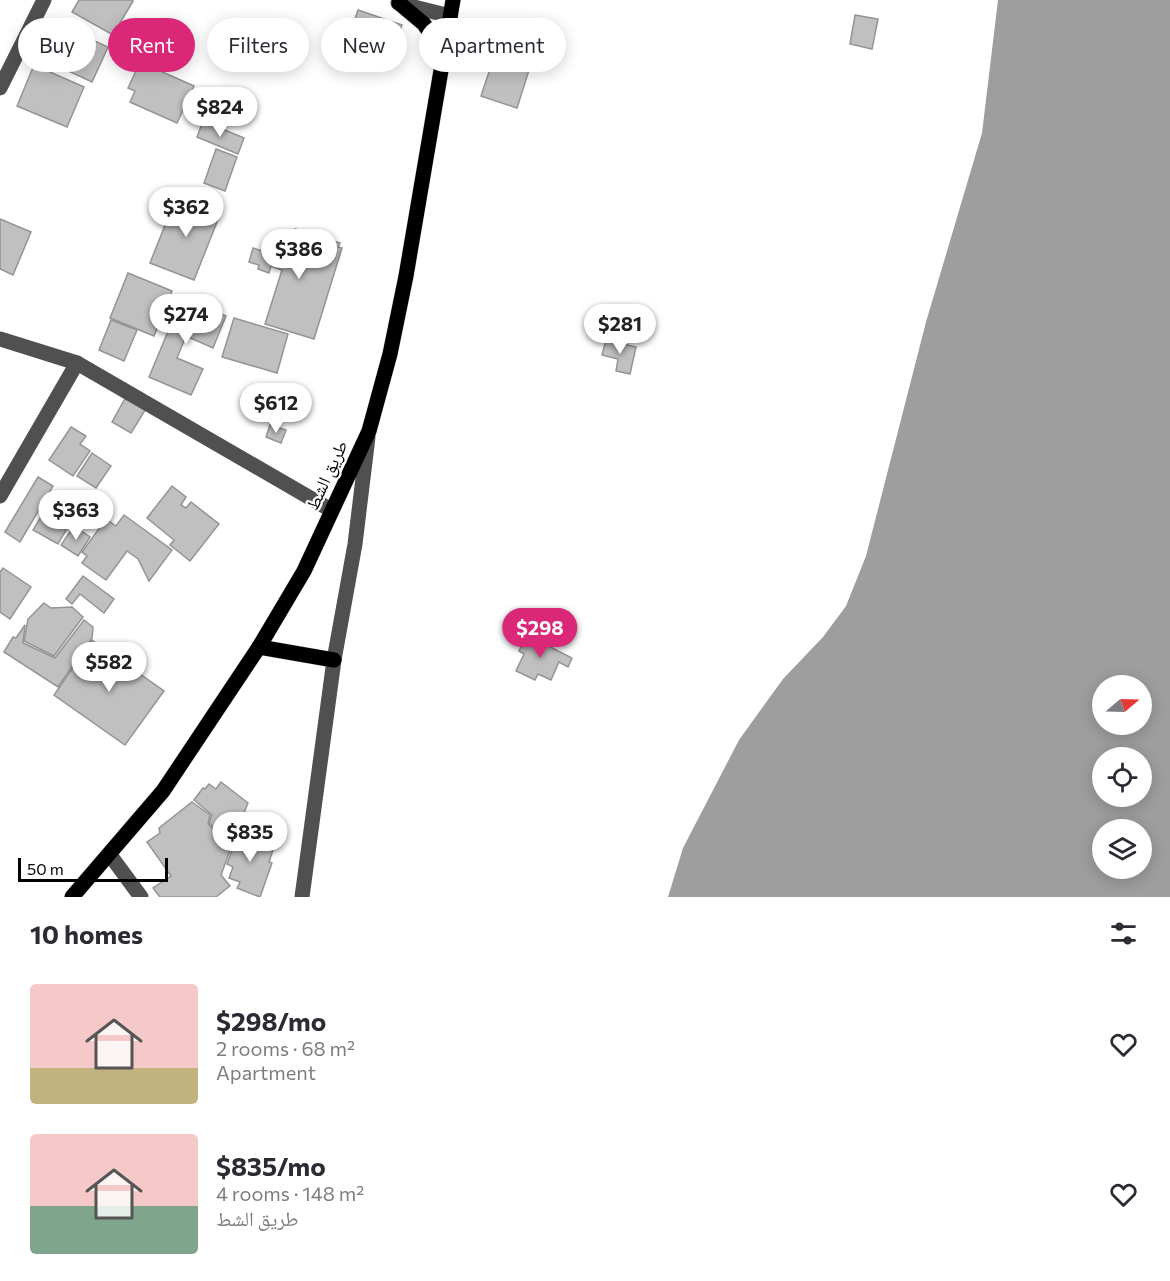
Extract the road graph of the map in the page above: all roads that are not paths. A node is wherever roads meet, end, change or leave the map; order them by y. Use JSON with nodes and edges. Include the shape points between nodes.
{"nodes":[{"id":1,"x":44,"y":0,"type":"edge"},
{"id":2,"x":453,"y":0,"type":"edge"},
{"id":3,"x":396,"y":2,"type":"edge"},
{"id":4,"x":450,"y":16,"type":"joint"},
{"id":5,"x":419,"y":20,"type":"edge"},
{"id":6,"x":441,"y":72,"type":"edge"},
{"id":7,"x":0,"y":88,"type":"edge"},
{"id":8,"x":0,"y":339,"type":"edge"},
{"id":9,"x":77,"y":363,"type":"junction"},
{"id":10,"x":369,"y":431,"type":"junction"},
{"id":11,"x":0,"y":496,"type":"edge"},
{"id":12,"x":331,"y":510,"type":"junction"},
{"id":13,"x":259,"y":647,"type":"junction"},
{"id":14,"x":334,"y":660,"type":"junction"},
{"id":15,"x":110,"y":855,"type":"junction"},
{"id":16,"x":72,"y":897,"type":"edge"},
{"id":17,"x":141,"y":897,"type":"edge"},
{"id":18,"x":302,"y":897,"type":"edge"}],
"edges":[{"from":1,"to":7,"type":"street"},
{"from":2,"to":4,"type":"main road","name":"طريق الشط"},
{"from":3,"to":4,"type":"street"},
{"from":3,"to":5,"type":"main road"},
{"from":6,"to":10,"type":"main road","name":"طريق الشط","via":[[406,276]]},
{"from":8,"to":9,"type":"street"},
{"from":9,"to":11,"type":"street"},
{"from":9,"to":12,"type":"street"},
{"from":10,"to":12,"type":"main road","name":"طريق الشط"},
{"from":10,"to":14,"type":"street","via":[[355,544]]},
{"from":12,"to":13,"type":"main road","name":"طريق الشط","via":[[304,571]]},
{"from":13,"to":14,"type":"main road"},
{"from":13,"to":15,"type":"main road","name":"طريق الشط","via":[[164,791]]},
{"from":14,"to":18,"type":"street"},
{"from":15,"to":16,"type":"main road","name":"طريق الشط"},
{"from":15,"to":17,"type":"street"}]}
